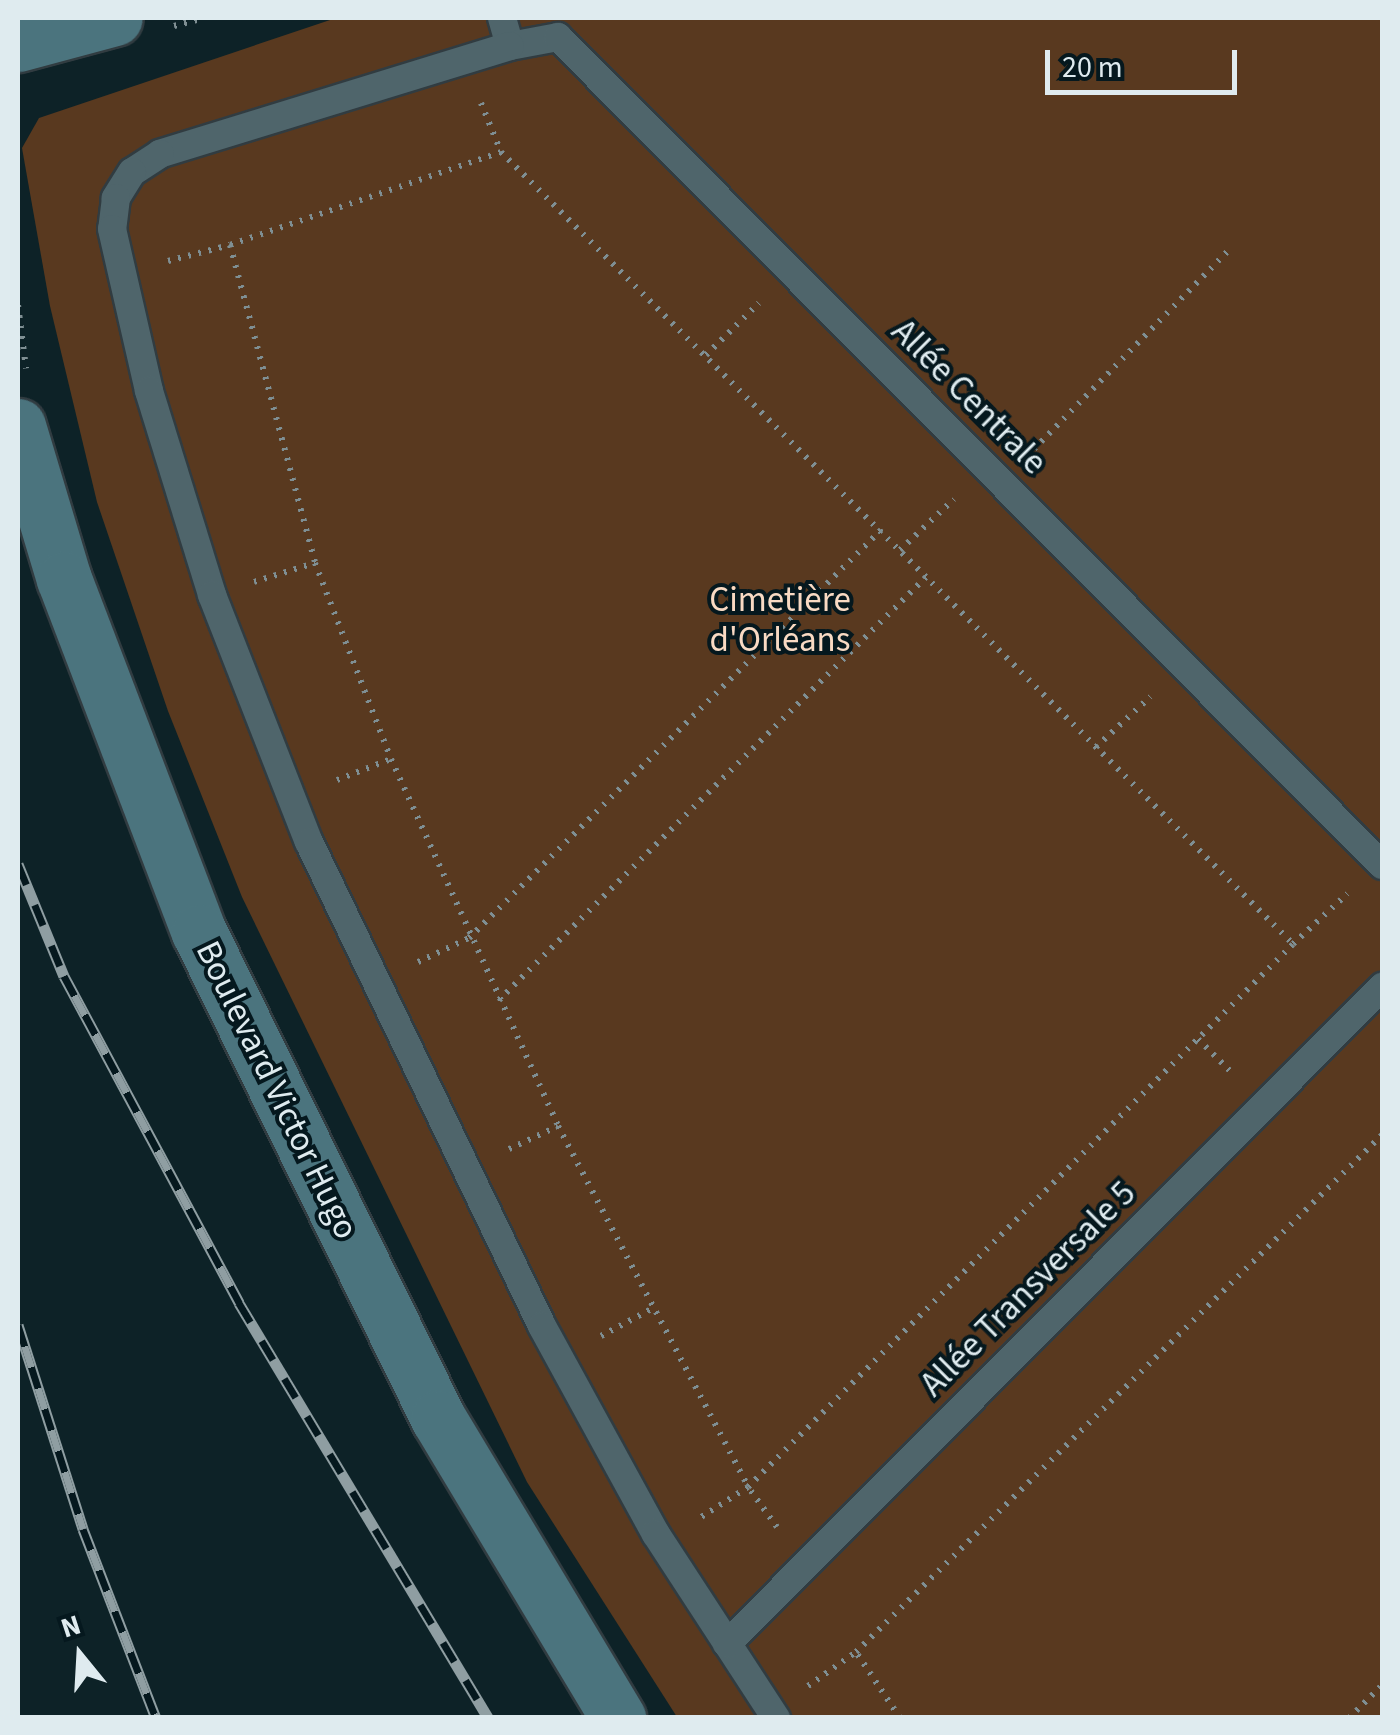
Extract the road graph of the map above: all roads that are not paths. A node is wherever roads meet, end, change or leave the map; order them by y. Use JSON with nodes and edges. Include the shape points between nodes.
{"nodes":[{"id":1,"x":116,"y":18,"type":"edge"},
{"id":2,"x":502,"y":18,"type":"edge"},
{"id":3,"x":18,"y":44,"type":"edge"},
{"id":4,"x":510,"y":46,"type":"junction"},
{"id":5,"x":18,"y":426,"type":"edge"},
{"id":6,"x":1381,"y":864,"type":"edge"},
{"id":7,"x":1382,"y":987,"type":"edge"},
{"id":8,"x":728,"y":1644,"type":"junction"},
{"id":9,"x":618,"y":1718,"type":"edge"},
{"id":10,"x":776,"y":1718,"type":"edge"}],
"edges":[{"from":1,"to":3,"type":"street"},
{"from":2,"to":4,"type":"lane"},
{"from":4,"to":6,"type":"lane","name":"Allée Centrale","via":[[558,37]]},
{"from":4,"to":8,"type":"lane","via":[[160,154],[132,172],[116,198],[112,229],[149,391],[212,595],[292,798],[560,1359],[662,1542]]},
{"from":5,"to":9,"type":"street","name":"Boulevard Victor Hugo","via":[[64,579],[199,932],[438,1418]]},
{"from":7,"to":8,"type":"lane","name":"Allée Transversale 5"},
{"from":8,"to":10,"type":"lane"}]}
